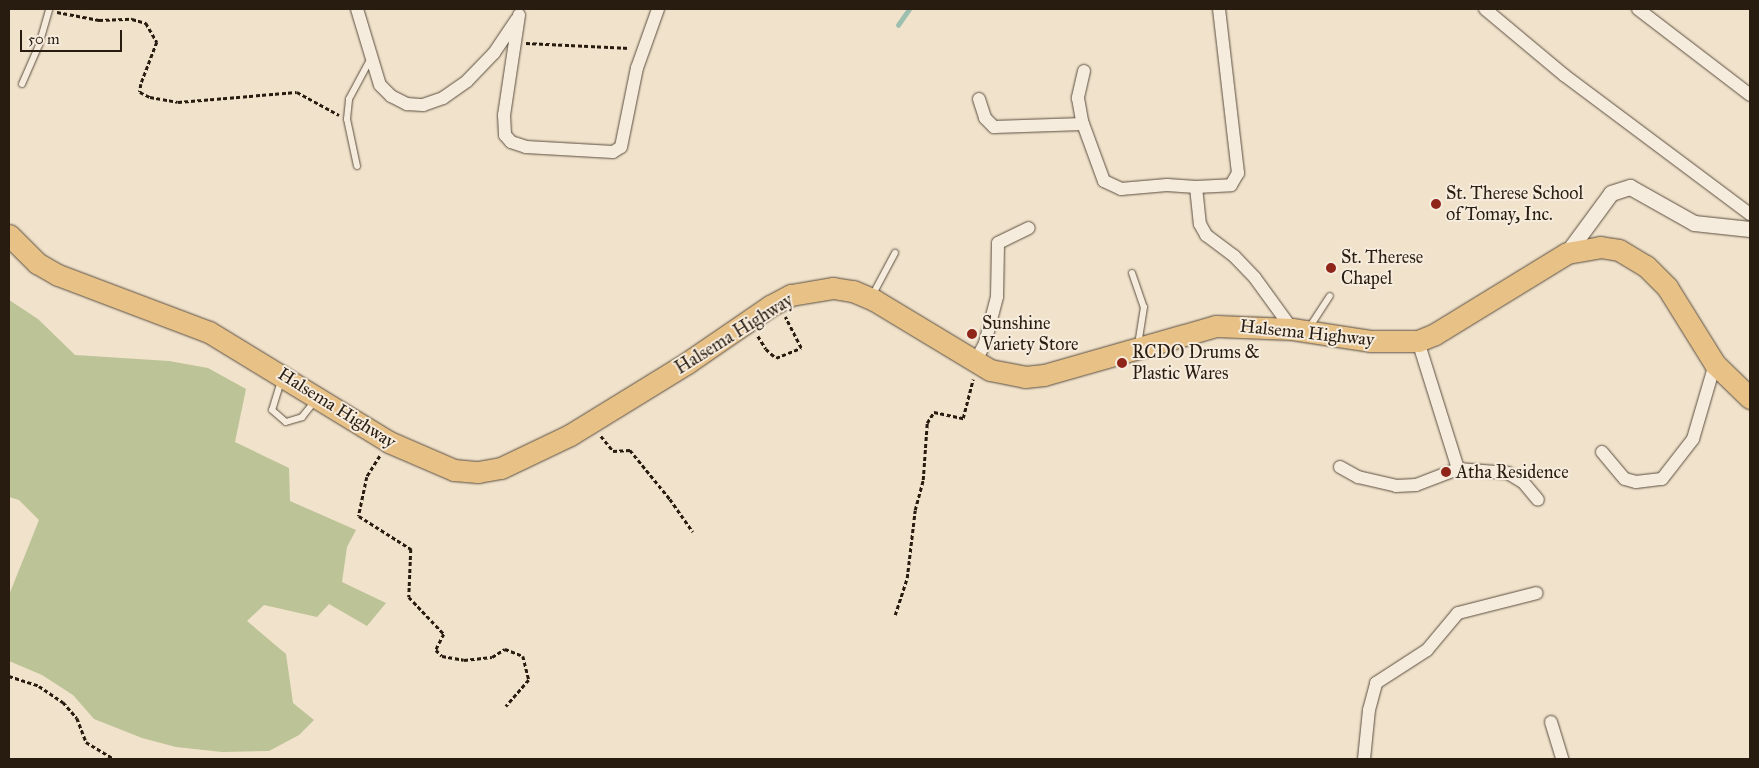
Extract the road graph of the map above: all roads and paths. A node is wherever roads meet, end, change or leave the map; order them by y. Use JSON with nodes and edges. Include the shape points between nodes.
{"nodes":[{"id":1,"x":357,"y":9,"type":"edge"},
{"id":2,"x":658,"y":9,"type":"edge"},
{"id":3,"x":1219,"y":9,"type":"edge"},
{"id":4,"x":1485,"y":9,"type":"edge"},
{"id":5,"x":1638,"y":9,"type":"edge"},
{"id":6,"x":49,"y":10,"type":"edge"},
{"id":7,"x":521,"y":12,"type":"edge"},
{"id":8,"x":515,"y":43,"type":"junction"},
{"id":9,"x":643,"y":49,"type":"junction"},
{"id":10,"x":494,"y":53,"type":"junction"},
{"id":11,"x":370,"y":60,"type":"junction"},
{"id":12,"x":1084,"y":71,"type":"dead end"},
{"id":13,"x":22,"y":84,"type":"dead end"},
{"id":14,"x":1750,"y":95,"type":"edge"},
{"id":15,"x":979,"y":99,"type":"dead end"},
{"id":16,"x":347,"y":120,"type":"junction"},
{"id":17,"x":1083,"y":124,"type":"junction"},
{"id":18,"x":357,"y":166,"type":"dead end"},
{"id":19,"x":1196,"y":188,"type":"junction"},
{"id":20,"x":1750,"y":214,"type":"edge"},
{"id":21,"x":1029,"y":228,"type":"dead end"},
{"id":22,"x":1750,"y":230,"type":"edge"},
{"id":23,"x":10,"y":238,"type":"edge"},
{"id":24,"x":895,"y":253,"type":"dead end"},
{"id":25,"x":1566,"y":253,"type":"junction"},
{"id":26,"x":1132,"y":273,"type":"dead end"},
{"id":27,"x":1330,"y":296,"type":"dead end"},
{"id":28,"x":871,"y":299,"type":"junction"},
{"id":29,"x":777,"y":302,"type":"junction"},
{"id":30,"x":750,"y":320,"type":"junction"},
{"id":31,"x":1300,"y":330,"type":"junction"},
{"id":32,"x":1418,"y":340,"type":"junction"},
{"id":33,"x":1138,"y":348,"type":"junction"},
{"id":34,"x":977,"y":363,"type":"junction"},
{"id":35,"x":1715,"y":364,"type":"junction"},
{"id":36,"x":283,"y":375,"type":"junction"},
{"id":37,"x":319,"y":398,"type":"junction"},
{"id":38,"x":1750,"y":398,"type":"edge"},
{"id":39,"x":389,"y":442,"type":"junction"},
{"id":40,"x":613,"y":451,"type":"dead end"},
{"id":41,"x":1602,"y":452,"type":"dead end"},
{"id":42,"x":1340,"y":467,"type":"dead end"},
{"id":43,"x":1458,"y":469,"type":"junction"},
{"id":44,"x":1538,"y":500,"type":"dead end"},
{"id":45,"x":693,"y":532,"type":"dead end"},
{"id":46,"x":1538,"y":593,"type":"dead end"},
{"id":47,"x":895,"y":615,"type":"dead end"},
{"id":48,"x":9,"y":676,"type":"edge"},
{"id":49,"x":506,"y":706,"type":"dead end"},
{"id":50,"x":1551,"y":722,"type":"dead end"},
{"id":51,"x":114,"y":759,"type":"edge"},
{"id":52,"x":1364,"y":759,"type":"edge"},
{"id":53,"x":1562,"y":759,"type":"edge"}],
"edges":[{"from":1,"to":11,"type":"street"},
{"from":2,"to":9,"type":"street"},
{"from":3,"to":19,"type":"street","via":[[1238,173],[1231,184]]},
{"from":4,"to":20,"type":"street","via":[[1564,75]]},
{"from":5,"to":14,"type":"street"},
{"from":6,"to":13,"type":"lane","via":[[39,45]]},
{"from":6,"to":16,"type":"path","via":[[99,20],[132,19],[146,23],[157,42],[140,84],[140,92],[150,97],[178,102],[297,92]]},
{"from":7,"to":8,"type":"street"},
{"from":7,"to":10,"type":"street"},
{"from":8,"to":9,"type":"path"},
{"from":8,"to":9,"type":"street","via":[[503,129],[511,142],[526,147],[613,152],[620,147]]},
{"from":8,"to":10,"type":"street"},
{"from":10,"to":11,"type":"street","via":[[467,81],[443,98],[423,105],[407,104],[391,96],[380,85]]},
{"from":11,"to":16,"type":"lane","via":[[350,99]]},
{"from":12,"to":17,"type":"street","via":[[1078,98]]},
{"from":15,"to":17,"type":"street","via":[[986,118],[994,126]]},
{"from":16,"to":18,"type":"lane"},
{"from":17,"to":19,"type":"street","via":[[1099,173],[1112,187]]},
{"from":19,"to":31,"type":"street","via":[[1200,224],[1206,235],[1234,256]]},
{"from":21,"to":34,"type":"street","via":[[998,243],[997,297]]},
{"from":22,"to":25,"type":"street","via":[[1694,223],[1630,187],[1611,193]]},
{"from":23,"to":36,"type":"highway","name":"Halsema Highway","via":[[37,263],[58,276],[209,332]]},
{"from":24,"to":28,"type":"lane"},
{"from":25,"to":32,"type":"highway","name":"Halsema Highway","via":[[1435,334]]},
{"from":25,"to":35,"type":"highway","name":"Halsema Highway","via":[[1600,247],[1619,250],[1646,266],[1667,287]]},
{"from":26,"to":33,"type":"lane","via":[[1144,307]]},
{"from":27,"to":31,"type":"lane"},
{"from":28,"to":29,"type":"highway","name":"Halsema Highway","via":[[833,288],[791,295]]},
{"from":28,"to":34,"type":"highway","name":"Halsema Highway"},
{"from":29,"to":30,"type":"highway","name":"Halsema Highway"},
{"from":29,"to":30,"type":"path","via":[[802,348],[776,358],[766,349]]},
{"from":30,"to":39,"type":"highway","name":"Halsema Highway","via":[[570,435],[501,468],[478,472],[454,470]]},
{"from":31,"to":32,"type":"highway","name":"Halsema Highway","via":[[1370,341]]},
{"from":31,"to":33,"type":"highway","name":"Halsema Highway","via":[[1216,326]]},
{"from":32,"to":43,"type":"street"},
{"from":33,"to":34,"type":"highway","name":"Halsema Highway","via":[[1044,375],[1025,377],[990,370]]},
{"from":34,"to":47,"type":"path","via":[[963,418],[934,412],[928,423],[923,480],[915,510],[907,578]]},
{"from":35,"to":38,"type":"highway","name":"Halsema Highway"},
{"from":35,"to":41,"type":"street","via":[[1693,439],[1662,479],[1636,482],[1625,479]]},
{"from":36,"to":37,"type":"highway","name":"Halsema Highway"},
{"from":36,"to":37,"type":"lane","via":[[272,410],[286,422],[302,417]]},
{"from":37,"to":39,"type":"highway","name":"Halsema Highway"},
{"from":39,"to":49,"type":"path","via":[[367,477],[359,516],[411,549],[409,596],[444,634],[436,650],[442,656],[464,660],[492,657],[505,649],[523,656],[529,680]]},
{"from":40,"to":45,"type":"path","via":[[630,450]]},
{"from":42,"to":43,"type":"street","via":[[1358,477],[1396,486],[1416,485]]},
{"from":43,"to":44,"type":"street","via":[[1508,473],[1523,482]]},
{"from":46,"to":52,"type":"street","via":[[1458,613],[1427,650],[1376,683],[1369,710]]},
{"from":48,"to":51,"type":"path","via":[[39,686],[64,702],[78,718],[86,742]]},
{"from":50,"to":53,"type":"street"}]}
